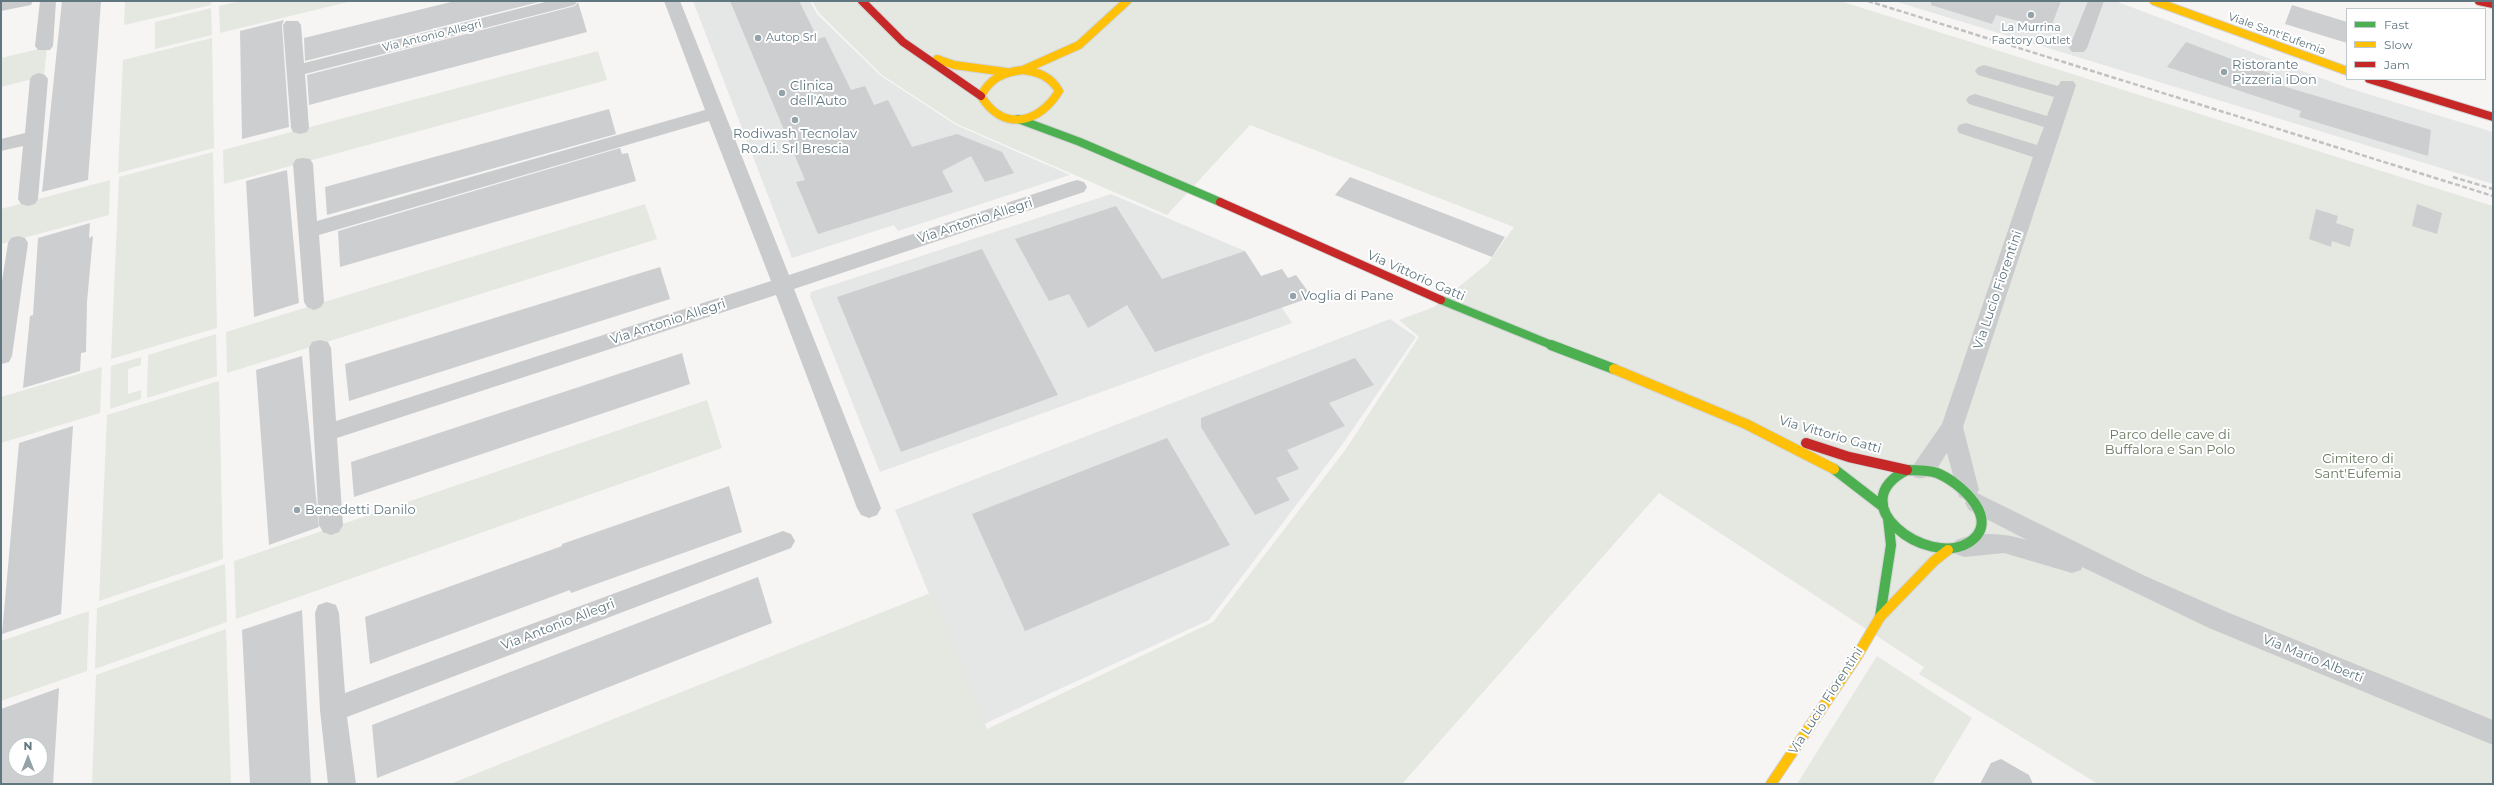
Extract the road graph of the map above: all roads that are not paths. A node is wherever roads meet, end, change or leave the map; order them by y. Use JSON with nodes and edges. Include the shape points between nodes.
{"nodes":[{"id":1,"x":25,"y":1,"type":"edge"},
{"id":2,"x":48,"y":1,"type":"edge"},
{"id":3,"x":569,"y":1,"type":"edge"},
{"id":4,"x":672,"y":1,"type":"edge"},
{"id":5,"x":862,"y":1,"type":"edge"},
{"id":6,"x":1127,"y":1,"type":"edge"},
{"id":7,"x":2096,"y":1,"type":"edge"},
{"id":8,"x":2154,"y":1,"type":"edge"},
{"id":9,"x":2479,"y":1,"type":"edge"},
{"id":10,"x":2493,"y":4,"type":"edge"},
{"id":11,"x":1,"y":6,"type":"edge"},
{"id":12,"x":292,"y":25,"type":"dead end"},
{"id":13,"x":1079,"y":45,"type":"junction"},
{"id":14,"x":44,"y":46,"type":"dead end"},
{"id":15,"x":2078,"y":48,"type":"dead end"},
{"id":16,"x":912,"y":49,"type":"junction"},
{"id":17,"x":1072,"y":58,"type":"dead end"},
{"id":18,"x":1023,"y":70,"type":"junction"},
{"id":19,"x":296,"y":71,"type":"junction"},
{"id":20,"x":1984,"y":71,"type":"dead end"},
{"id":21,"x":2346,"y":71,"type":"edge"},
{"id":22,"x":1006,"y":72,"type":"junction"},
{"id":23,"x":39,"y":79,"type":"dead end"},
{"id":24,"x":2372,"y":80,"type":"edge"},
{"id":25,"x":981,"y":96,"type":"junction"},
{"id":26,"x":1975,"y":100,"type":"dead end"},
{"id":27,"x":716,"y":114,"type":"junction"},
{"id":28,"x":2493,"y":117,"type":"edge"},
{"id":29,"x":1018,"y":119,"type":"junction"},
{"id":30,"x":1062,"y":123,"type":"dead end"},
{"id":31,"x":2054,"y":124,"type":"junction"},
{"id":32,"x":300,"y":128,"type":"dead end"},
{"id":33,"x":1966,"y":129,"type":"dead end"},
{"id":34,"x":35,"y":137,"type":"junction"},
{"id":35,"x":1080,"y":142,"type":"junction"},
{"id":36,"x":1,"y":145,"type":"edge"},
{"id":37,"x":2044,"y":154,"type":"junction"},
{"id":38,"x":303,"y":164,"type":"dead end"},
{"id":39,"x":1077,"y":187,"type":"dead end"},
{"id":40,"x":28,"y":199,"type":"dead end"},
{"id":41,"x":308,"y":231,"type":"junction"},
{"id":42,"x":18,"y":243,"type":"dead end"},
{"id":43,"x":782,"y":285,"type":"junction"},
{"id":44,"x":314,"y":302,"type":"dead end"},
{"id":45,"x":4,"y":321,"type":"edge"},
{"id":46,"x":320,"y":348,"type":"dead end"},
{"id":47,"x":1,"y":356,"type":"edge"},
{"id":48,"x":1746,"y":424,"type":"junction"},
{"id":49,"x":1952,"y":427,"type":"junction"},
{"id":50,"x":325,"y":433,"type":"junction"},
{"id":51,"x":1915,"y":470,"type":"junction"},
{"id":52,"x":1972,"y":496,"type":"junction"},
{"id":53,"x":1882,"y":506,"type":"junction"},
{"id":54,"x":869,"y":508,"type":"dead end"},
{"id":55,"x":1888,"y":518,"type":"junction"},
{"id":56,"x":331,"y":525,"type":"dead end"},
{"id":57,"x":783,"y":541,"type":"dead end"},
{"id":58,"x":1956,"y":548,"type":"junction"},
{"id":59,"x":2134,"y":582,"type":"junction"},
{"id":60,"x":327,"y":613,"type":"dead end"},
{"id":61,"x":1880,"y":617,"type":"junction"},
{"id":62,"x":333,"y":710,"type":"junction"},
{"id":63,"x":2493,"y":733,"type":"edge"},
{"id":64,"x":342,"y":784,"type":"edge"},
{"id":65,"x":1771,"y":784,"type":"edge"}],
"edges":[{"from":1,"to":11,"type":"street"},
{"from":2,"to":14,"type":"street"},
{"from":3,"to":19,"type":"street","name":"Via Antonio Allegri"},
{"from":4,"to":27,"type":"street"},
{"from":5,"to":16,"type":"street","name":"Via Vittorio Gatti","via":[[879,22]]},
{"from":6,"to":13,"type":"street"},
{"from":7,"to":15,"type":"street"},
{"from":8,"to":21,"type":"street","name":"Viale Sant'Eufemia"},
{"from":9,"to":10,"type":"street"},
{"from":12,"to":19,"type":"street"},
{"from":13,"to":17,"type":"street"},
{"from":13,"to":18,"type":"street"},
{"from":16,"to":22,"type":"street","name":"Via Vittorio Gatti","via":[[954,65]]},
{"from":16,"to":25,"type":"street","name":"Via Vittorio Gatti","via":[[924,60]]},
{"from":18,"to":22,"type":"street","name":"Via Vittorio Gatti"},
{"from":18,"to":29,"type":"street","name":"Via Vittorio Gatti","via":[[1048,76],[1059,82],[1058,97],[1055,107]]},
{"from":19,"to":32,"type":"street"},
{"from":20,"to":31,"type":"street","name":"Via Lucio Fiorentini","via":[[2066,90]]},
{"from":22,"to":25,"type":"street","name":"Via Vittorio Gatti","via":[[986,84]]},
{"from":23,"to":34,"type":"street"},
{"from":24,"to":28,"type":"street"},
{"from":25,"to":29,"type":"street","name":"Via Vittorio Gatti","via":[[982,102],[991,113]]},
{"from":26,"to":31,"type":"street"},
{"from":27,"to":41,"type":"street"},
{"from":27,"to":43,"type":"street"},
{"from":29,"to":35,"type":"street","name":"Via Vittorio Gatti"},
{"from":30,"to":35,"type":"street","name":"Via Vittorio Gatti"},
{"from":31,"to":37,"type":"street","name":"Via Lucio Fiorentini"},
{"from":33,"to":37,"type":"street"},
{"from":34,"to":36,"type":"street"},
{"from":34,"to":40,"type":"street"},
{"from":35,"to":48,"type":"street","name":"Via Vittorio Gatti","via":[[1494,324],[1656,385]]},
{"from":37,"to":49,"type":"street","name":"Via Lucio Fiorentini"},
{"from":38,"to":41,"type":"street"},
{"from":39,"to":43,"type":"street","name":"Via Antonio Allegri"},
{"from":41,"to":44,"type":"street"},
{"from":42,"to":45,"type":"street"},
{"from":43,"to":50,"type":"street","name":"Via Antonio Allegri"},
{"from":43,"to":54,"type":"street"},
{"from":45,"to":47,"type":"street"},
{"from":46,"to":50,"type":"street"},
{"from":48,"to":51,"type":"street","name":"Via Vittorio Gatti","via":[[1849,457]]},
{"from":48,"to":53,"type":"street","name":"Via Vittorio Gatti","via":[[1840,472]]},
{"from":49,"to":51,"type":"street","name":"Via Lucio Fiorentini"},
{"from":49,"to":52,"type":"street"},
{"from":50,"to":56,"type":"street"},
{"from":51,"to":52,"type":"street","via":[[1943,475]]},
{"from":51,"to":53,"type":"street","via":[[1895,475],[1886,482],[1881,493]]},
{"from":52,"to":58,"type":"street","via":[[1982,516],[1982,529],[1975,540]]},
{"from":52,"to":59,"type":"street","name":"Via Mario Alberti"},
{"from":53,"to":55,"type":"street"},
{"from":55,"to":58,"type":"street","via":[[1899,531],[1914,541],[1931,548]]},
{"from":55,"to":61,"type":"street","name":"Via Lucio Fiorentini","via":[[1892,545]]},
{"from":57,"to":62,"type":"street","name":"Via Antonio Allegri"},
{"from":58,"to":59,"type":"street","name":"Via Mario Alberti","via":[[1990,543],[2018,546]]},
{"from":58,"to":61,"type":"street","name":"Via Lucio Fiorentini","via":[[1934,561]]},
{"from":59,"to":63,"type":"street","name":"Via Mario Alberti","via":[[2218,620]]},
{"from":60,"to":62,"type":"street"},
{"from":61,"to":65,"type":"street","name":"Via Lucio Fiorentini","via":[[1857,656]]},
{"from":62,"to":64,"type":"street"}]}
